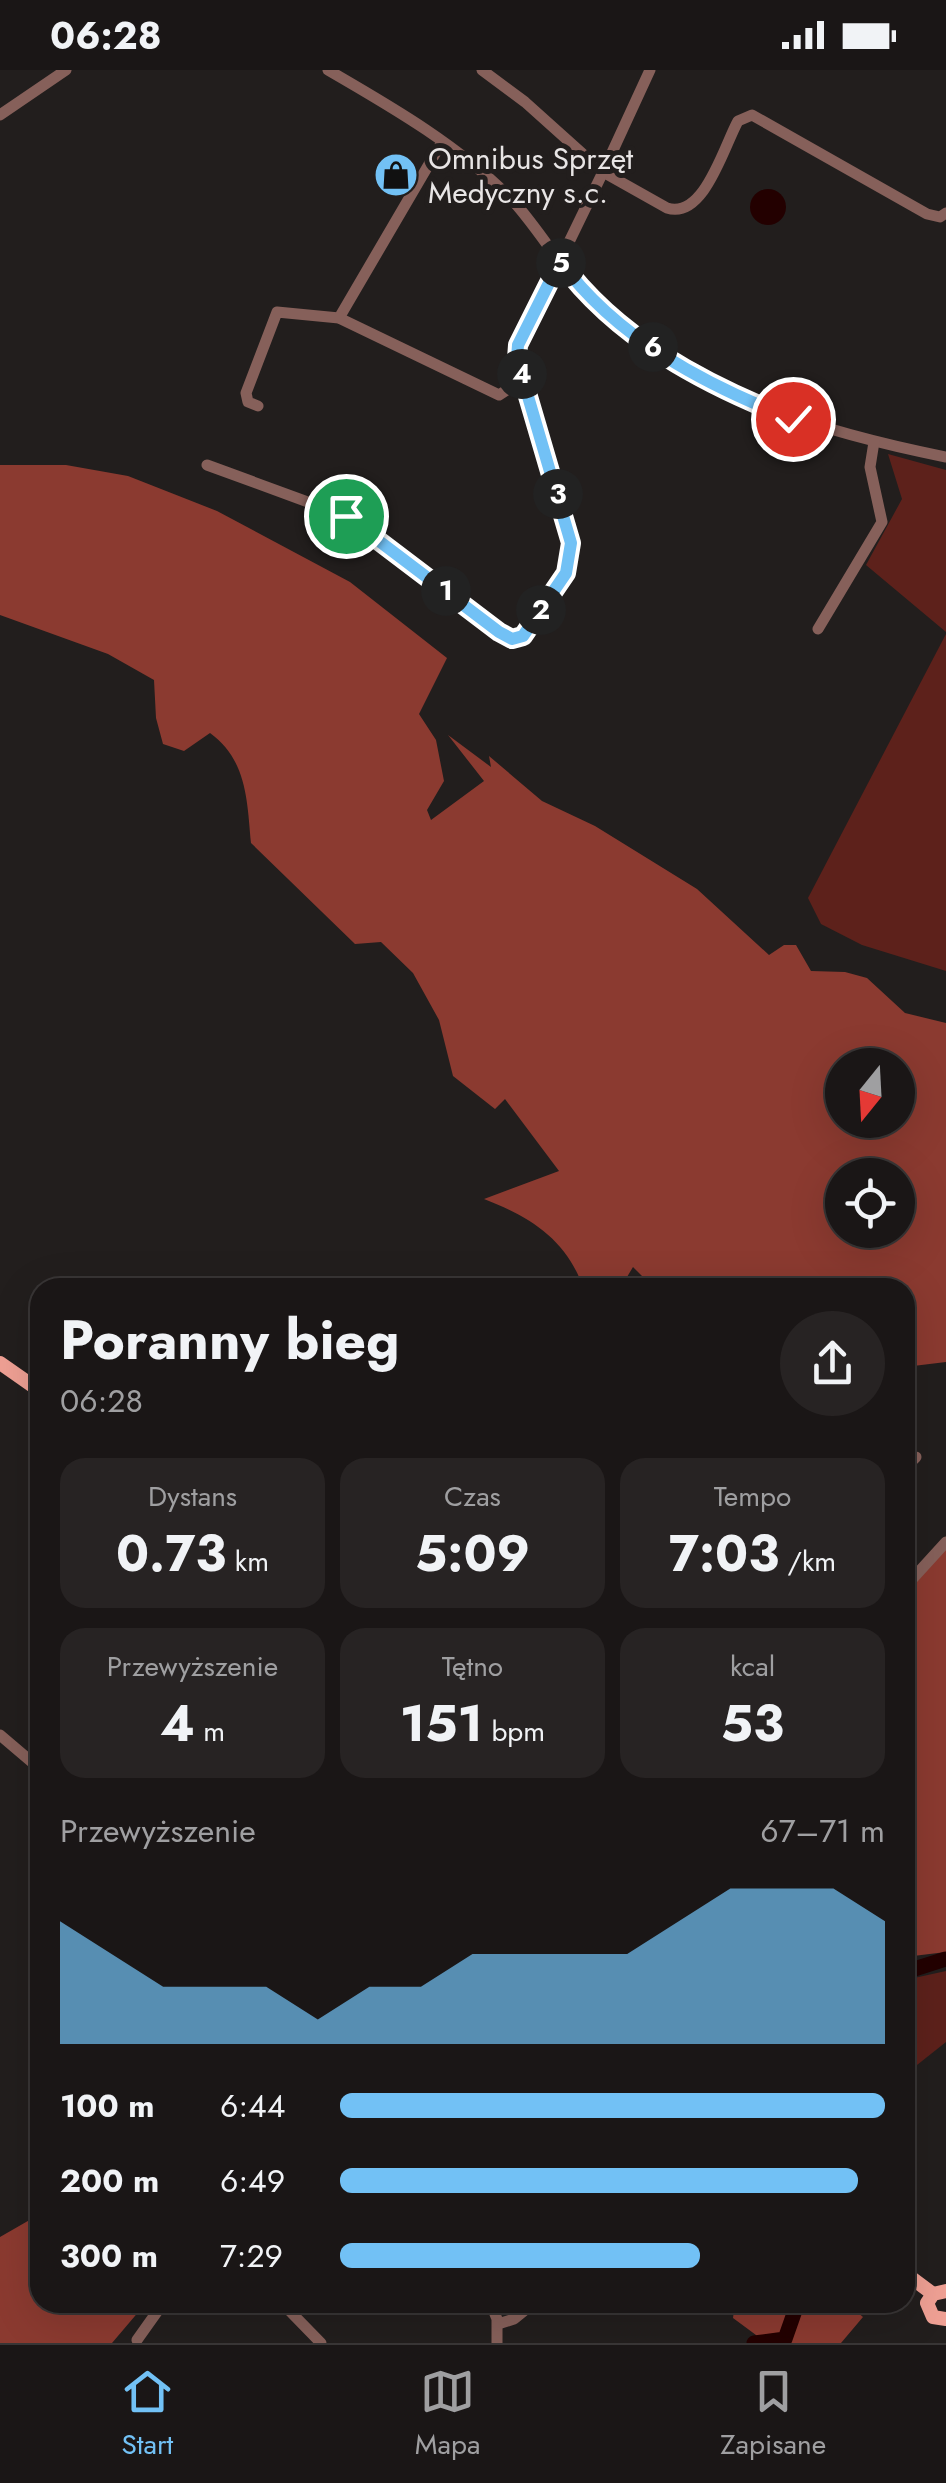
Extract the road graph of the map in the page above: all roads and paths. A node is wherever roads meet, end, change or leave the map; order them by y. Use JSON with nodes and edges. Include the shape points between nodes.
{"nodes":[{"id":1,"x":66,"y":70,"type":"edge"},
{"id":2,"x":328,"y":70,"type":"edge"},
{"id":3,"x":482,"y":70,"type":"edge"},
{"id":4,"x":650,"y":70,"type":"edge"},
{"id":5,"x":0,"y":115,"type":"edge"},
{"id":6,"x":442,"y":142,"type":"junction"},
{"id":7,"x":603,"y":172,"type":"junction"},
{"id":8,"x":946,"y":213,"type":"edge"},
{"id":9,"x":560,"y":261,"type":"junction"},
{"id":10,"x":339,"y":318,"type":"junction"},
{"id":11,"x":524,"y":378,"type":"junction"},
{"id":12,"x":258,"y":406,"type":"dead end"},
{"id":13,"x":874,"y":442,"type":"junction"},
{"id":14,"x":946,"y":456,"type":"edge"},
{"id":15,"x":207,"y":465,"type":"dead end"},
{"id":16,"x":818,"y":628,"type":"dead end"},
{"id":17,"x":0,"y":1363,"type":"edge"},
{"id":18,"x":30,"y":1384,"type":"edge"},
{"id":19,"x":946,"y":1542,"type":"edge"},
{"id":20,"x":915,"y":1576,"type":"edge"},
{"id":21,"x":0,"y":1735,"type":"edge"},
{"id":22,"x":30,"y":1760,"type":"edge"},
{"id":23,"x":935,"y":2296,"type":"edge"},
{"id":24,"x":156,"y":2313,"type":"edge"},
{"id":25,"x":291,"y":2313,"type":"edge"},
{"id":26,"x":494,"y":2313,"type":"edge"},
{"id":27,"x":521,"y":2313,"type":"edge"},
{"id":28,"x":944,"y":2323,"type":"edge"},
{"id":29,"x":498,"y":2324,"type":"junction"},
{"id":30,"x":136,"y":2340,"type":"dead end"},
{"id":31,"x":321,"y":2343,"type":"edge"},
{"id":32,"x":497,"y":2343,"type":"edge"}],
"edges":[{"from":1,"to":5,"type":"street"},
{"from":2,"to":6,"type":"street"},
{"from":3,"to":7,"type":"street"},
{"from":4,"to":7,"type":"street"},
{"from":6,"to":9,"type":"street","via":[[514,203]]},
{"from":6,"to":10,"type":"street"},
{"from":7,"to":8,"type":"street","via":[[667,208],[685,209],[699,197],[738,121],[752,115],[927,214]]},
{"from":7,"to":9,"type":"street"},
{"from":9,"to":11,"type":"street","via":[[518,345]]},
{"from":9,"to":13,"type":"street","via":[[610,318],[681,365],[764,408]]},
{"from":10,"to":11,"type":"street","via":[[489,392],[499,395]]},
{"from":10,"to":12,"type":"street","via":[[276,312],[246,393]]},
{"from":11,"to":15,"type":"street","via":[[571,543],[566,573],[518,640],[346,516]]},
{"from":13,"to":14,"type":"street"},
{"from":13,"to":16,"type":"street","via":[[870,467],[882,522]]},
{"from":17,"to":18,"type":"main road"},
{"from":19,"to":20,"type":"street"},
{"from":21,"to":22,"type":"street"},
{"from":23,"to":28,"type":"main road","via":[[930,2313]]},
{"from":24,"to":30,"type":"street"},
{"from":25,"to":31,"type":"street"},
{"from":26,"to":29,"type":"street"},
{"from":27,"to":29,"type":"street"},
{"from":29,"to":32,"type":"street"}]}
